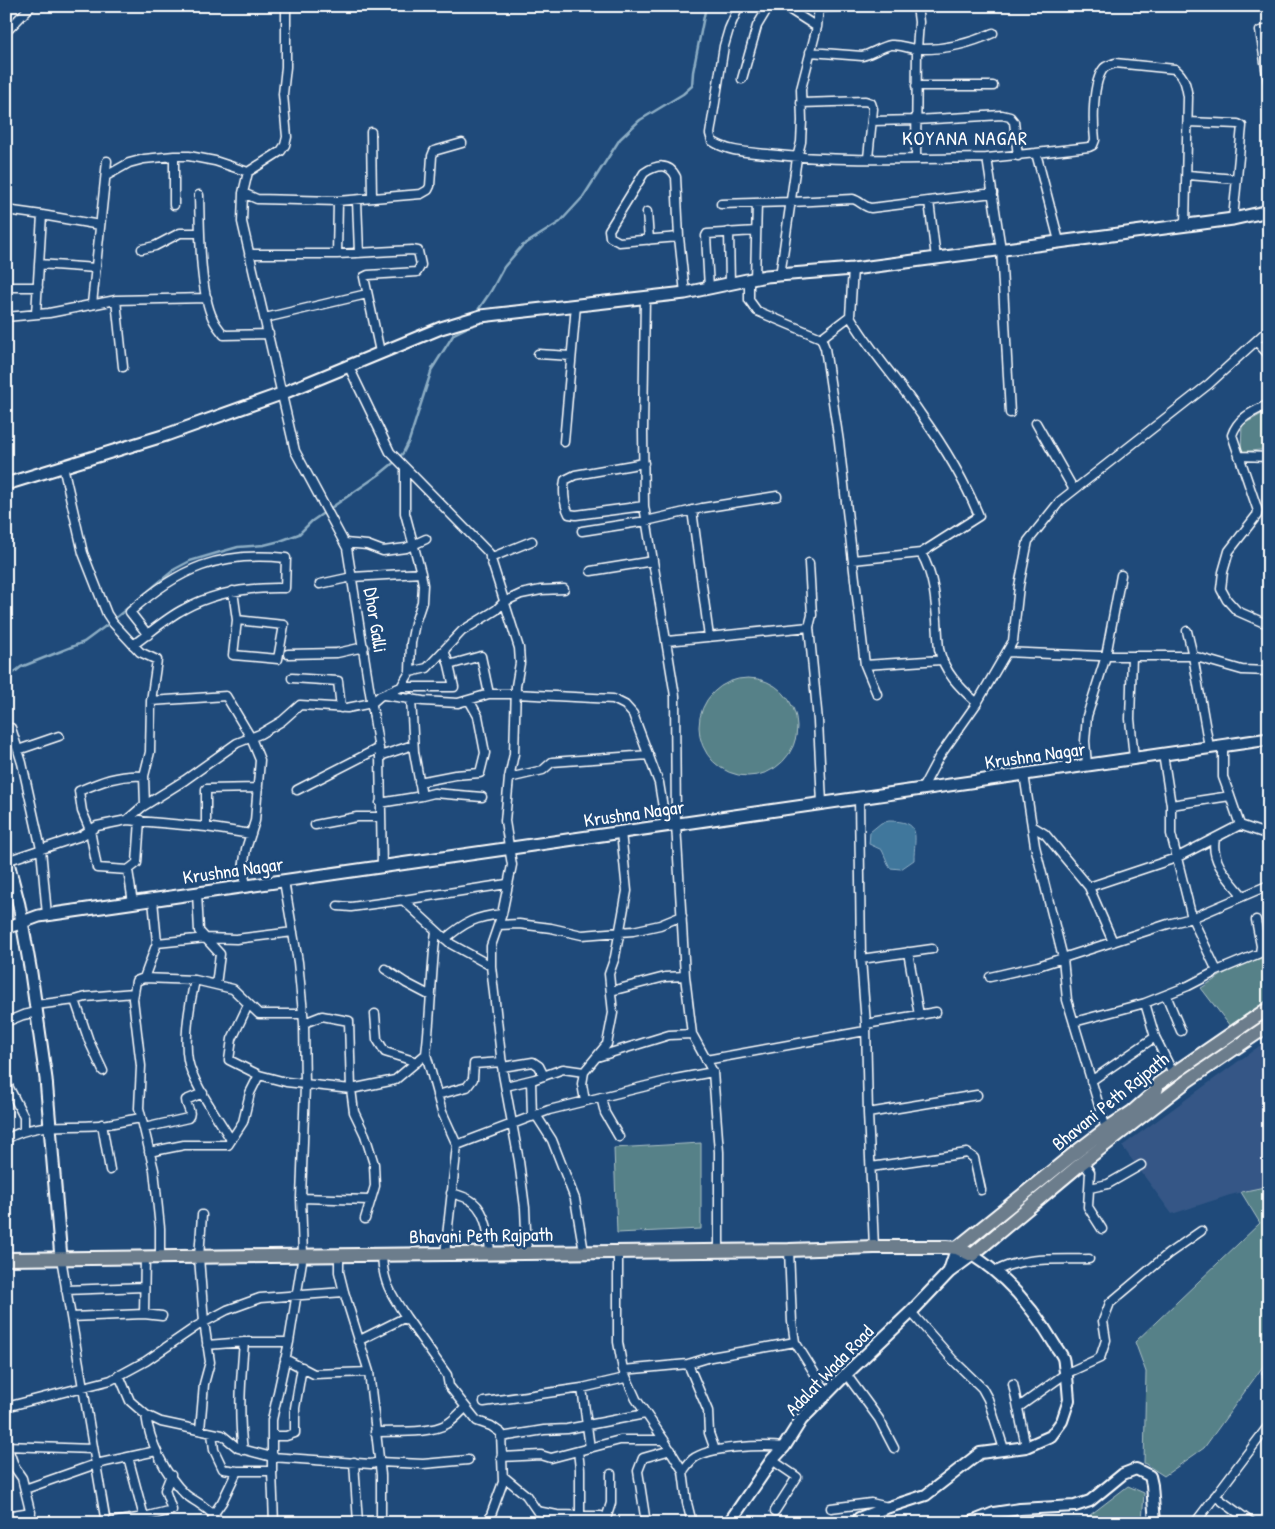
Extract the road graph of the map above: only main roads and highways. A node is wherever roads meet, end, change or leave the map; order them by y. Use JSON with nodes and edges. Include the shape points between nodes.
{"nodes":[{"id":1,"x":1269,"y":211,"type":"edge"},
{"id":2,"x":6,"y":484,"type":"edge"},
{"id":3,"x":1269,"y":739,"type":"edge"},
{"id":4,"x":7,"y":857,"type":"edge"},
{"id":5,"x":22,"y":922,"type":"junction"},
{"id":6,"x":6,"y":928,"type":"edge"},
{"id":7,"x":1269,"y":1008,"type":"edge"},
{"id":8,"x":1269,"y":1015,"type":"edge"},
{"id":9,"x":1269,"y":1025,"type":"edge"},
{"id":10,"x":1156,"y":1092,"type":"junction"},
{"id":11,"x":957,"y":1248,"type":"junction"},
{"id":12,"x":972,"y":1255,"type":"junction"},
{"id":13,"x":61,"y":1258,"type":"junction"},
{"id":14,"x":6,"y":1259,"type":"edge"},
{"id":15,"x":949,"y":1272,"type":"junction"},
{"id":16,"x":729,"y":1523,"type":"edge"}],
"edges":[{"from":1,"to":2,"type":"main road","via":[[1233,219],[853,269],[766,276],[684,293],[481,316],[441,328],[282,394],[166,435]]},
{"from":3,"to":5,"type":"main road","name":"Krushna Nagar","via":[[133,902],[39,916]]},
{"from":4,"to":5,"type":"main road"},
{"from":5,"to":6,"type":"main road","name":"Krushna Nagar"},
{"from":5,"to":13,"type":"main road","via":[[46,1079]]},
{"from":7,"to":10,"type":"main road","name":"Bhavani Peth Rajpath","via":[[1172,1073],[1158,1084]]},
{"from":8,"to":10,"type":"main road","via":[[1177,1082]]},
{"from":9,"to":12,"type":"main road","via":[[1187,1081]]},
{"from":10,"to":11,"type":"main road","name":"Bhavani Peth Rajpath"},
{"from":11,"to":12,"type":"main road","name":"Bhavani Peth Rajpath"},
{"from":11,"to":13,"type":"main road","name":"Bhavani Peth Rajpath"},
{"from":11,"to":15,"type":"main road","name":"Adalat Wada Road"},
{"from":12,"to":15,"type":"main road"},
{"from":13,"to":14,"type":"main road","name":"Bhavani Peth Rajpath"},
{"from":15,"to":16,"type":"main road","name":"Adalat Wada Road","via":[[800,1420]]}]}
